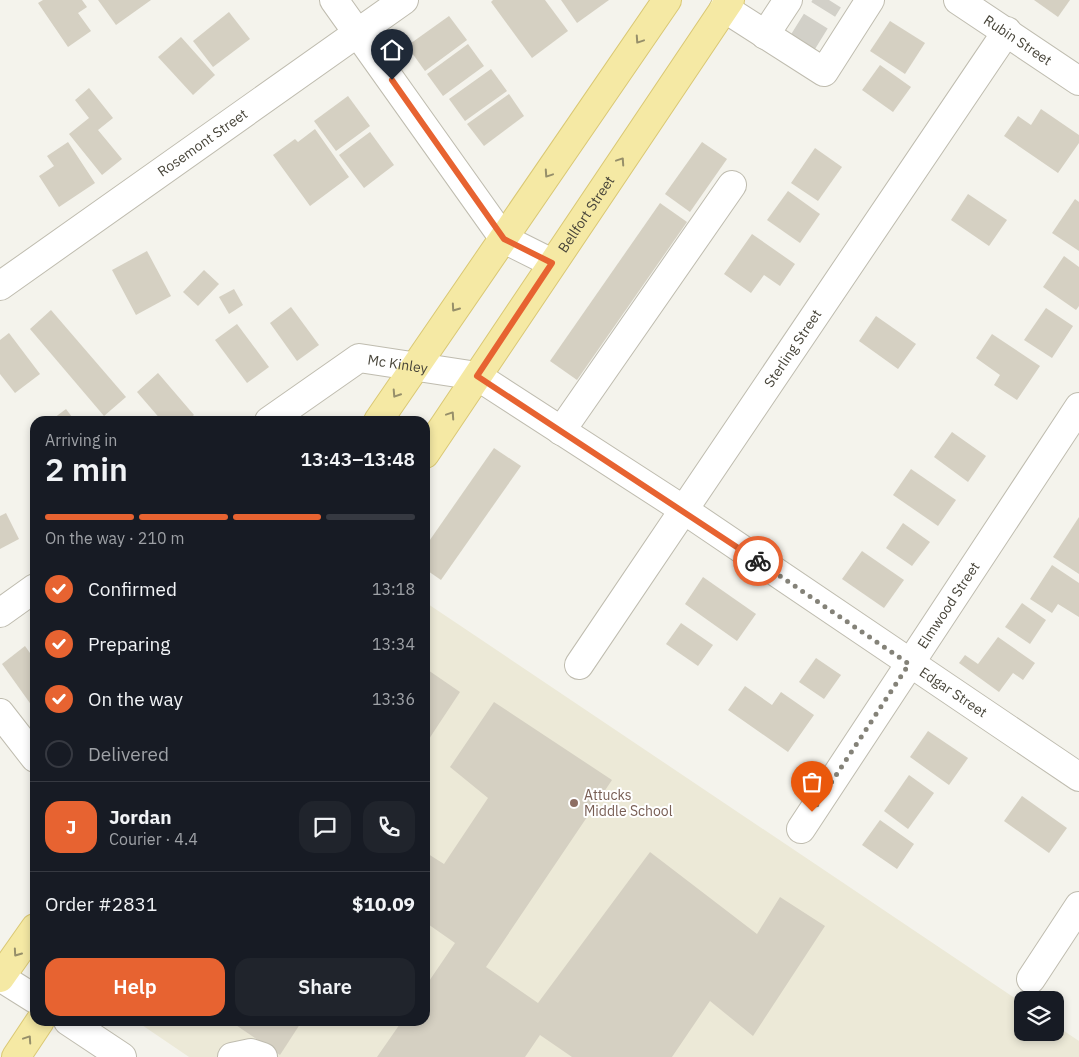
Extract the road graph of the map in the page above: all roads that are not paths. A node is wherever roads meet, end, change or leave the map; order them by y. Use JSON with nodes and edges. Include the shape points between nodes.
{"nodes":[{"id":1,"x":334,"y":0,"type":"edge"},
{"id":2,"x":404,"y":0,"type":"edge"},
{"id":3,"x":667,"y":0,"type":"edge"},
{"id":4,"x":788,"y":0,"type":"edge"},
{"id":5,"x":958,"y":0,"type":"edge"},
{"id":6,"x":864,"y":2,"type":"edge"},
{"id":7,"x":727,"y":4,"type":"edge"},
{"id":8,"x":1007,"y":31,"type":"junction"},
{"id":9,"x":358,"y":33,"type":"junction"},
{"id":10,"x":765,"y":34,"type":"junction"},
{"id":11,"x":1079,"y":80,"type":"edge"},
{"id":12,"x":732,"y":185,"type":"dead end"},
{"id":13,"x":504,"y":239,"type":"junction"},
{"id":14,"x":552,"y":263,"type":"junction"},
{"id":15,"x":0,"y":286,"type":"edge"},
{"id":16,"x":414,"y":366,"type":"junction"},
{"id":17,"x":477,"y":376,"type":"junction"},
{"id":18,"x":1079,"y":407,"type":"edge"},
{"id":19,"x":276,"y":416,"type":"edge"},
{"id":20,"x":381,"y":416,"type":"edge"},
{"id":21,"x":561,"y":431,"type":"junction"},
{"id":22,"x":430,"y":446,"type":"edge"},
{"id":23,"x":684,"y":510,"type":"junction"},
{"id":24,"x":30,"y":592,"type":"edge"},
{"id":25,"x":0,"y":613,"type":"edge"},
{"id":26,"x":909,"y":664,"type":"junction"},
{"id":27,"x":579,"y":665,"type":"dead end"},
{"id":28,"x":0,"y":713,"type":"edge"},
{"id":29,"x":30,"y":752,"type":"edge"},
{"id":30,"x":1079,"y":777,"type":"edge"},
{"id":31,"x":801,"y":829,"type":"dead end"},
{"id":32,"x":1079,"y":906,"type":"edge"},
{"id":33,"x":30,"y":935,"type":"edge"},
{"id":34,"x":0,"y":977,"type":"edge"},
{"id":35,"x":1031,"y":979,"type":"dead end"},
{"id":36,"x":30,"y":996,"type":"edge"},
{"id":37,"x":37,"y":1026,"type":"edge"},
{"id":38,"x":76,"y":1026,"type":"edge"},
{"id":39,"x":16,"y":1057,"type":"edge"},
{"id":40,"x":122,"y":1057,"type":"edge"},
{"id":41,"x":232,"y":1057,"type":"edge"},
{"id":42,"x":263,"y":1057,"type":"edge"}],
"edges":[{"from":1,"to":9,"type":"street"},
{"from":2,"to":9,"type":"street","name":"Rosemont Street"},
{"from":3,"to":13,"type":"main road","one_way":true},
{"from":4,"to":10,"type":"street"},
{"from":5,"to":8,"type":"street","name":"Rubin Street"},
{"from":6,"to":10,"type":"street","via":[[824,72],[798,49]]},
{"from":7,"to":10,"type":"street"},
{"from":14,"to":7,"type":"main road","name":"Bellfort Street","one_way":true},
{"from":8,"to":11,"type":"street","name":"Rubin Street"},
{"from":8,"to":23,"type":"street","name":"Sterling Street"},
{"from":9,"to":13,"type":"street"},
{"from":9,"to":15,"type":"street","name":"Rosemont Street"},
{"from":12,"to":21,"type":"street"},
{"from":13,"to":14,"type":"street"},
{"from":13,"to":16,"type":"main road","one_way":true},
{"from":14,"to":17,"type":"main road","name":"Bellfort Street"},
{"from":16,"to":17,"type":"street","name":"Mc Kinley"},
{"from":16,"to":19,"type":"street","name":"Mc Kinley","via":[[359,358]]},
{"from":16,"to":20,"type":"main road","one_way":true},
{"from":17,"to":21,"type":"street","name":"Edgar Street"},
{"from":22,"to":17,"type":"main road","name":"Bellfort Street","one_way":true},
{"from":18,"to":26,"type":"street","name":"Elmwood Street"},
{"from":21,"to":23,"type":"street","name":"Edgar Street"},
{"from":23,"to":26,"type":"street","name":"Edgar Street"},
{"from":23,"to":27,"type":"street","name":"Sterling Street"},
{"from":24,"to":25,"type":"street"},
{"from":26,"to":30,"type":"street","name":"Edgar Street"},
{"from":26,"to":31,"type":"street","name":"Elmwood Street"},
{"from":28,"to":29,"type":"street"},
{"from":32,"to":35,"type":"street"},
{"from":33,"to":34,"type":"main road","one_way":true},
{"from":34,"to":36,"type":"street"},
{"from":39,"to":37,"type":"main road","one_way":true},
{"from":38,"to":40,"type":"street"},
{"from":41,"to":42,"type":"street","via":[[251,1054]]}]}
